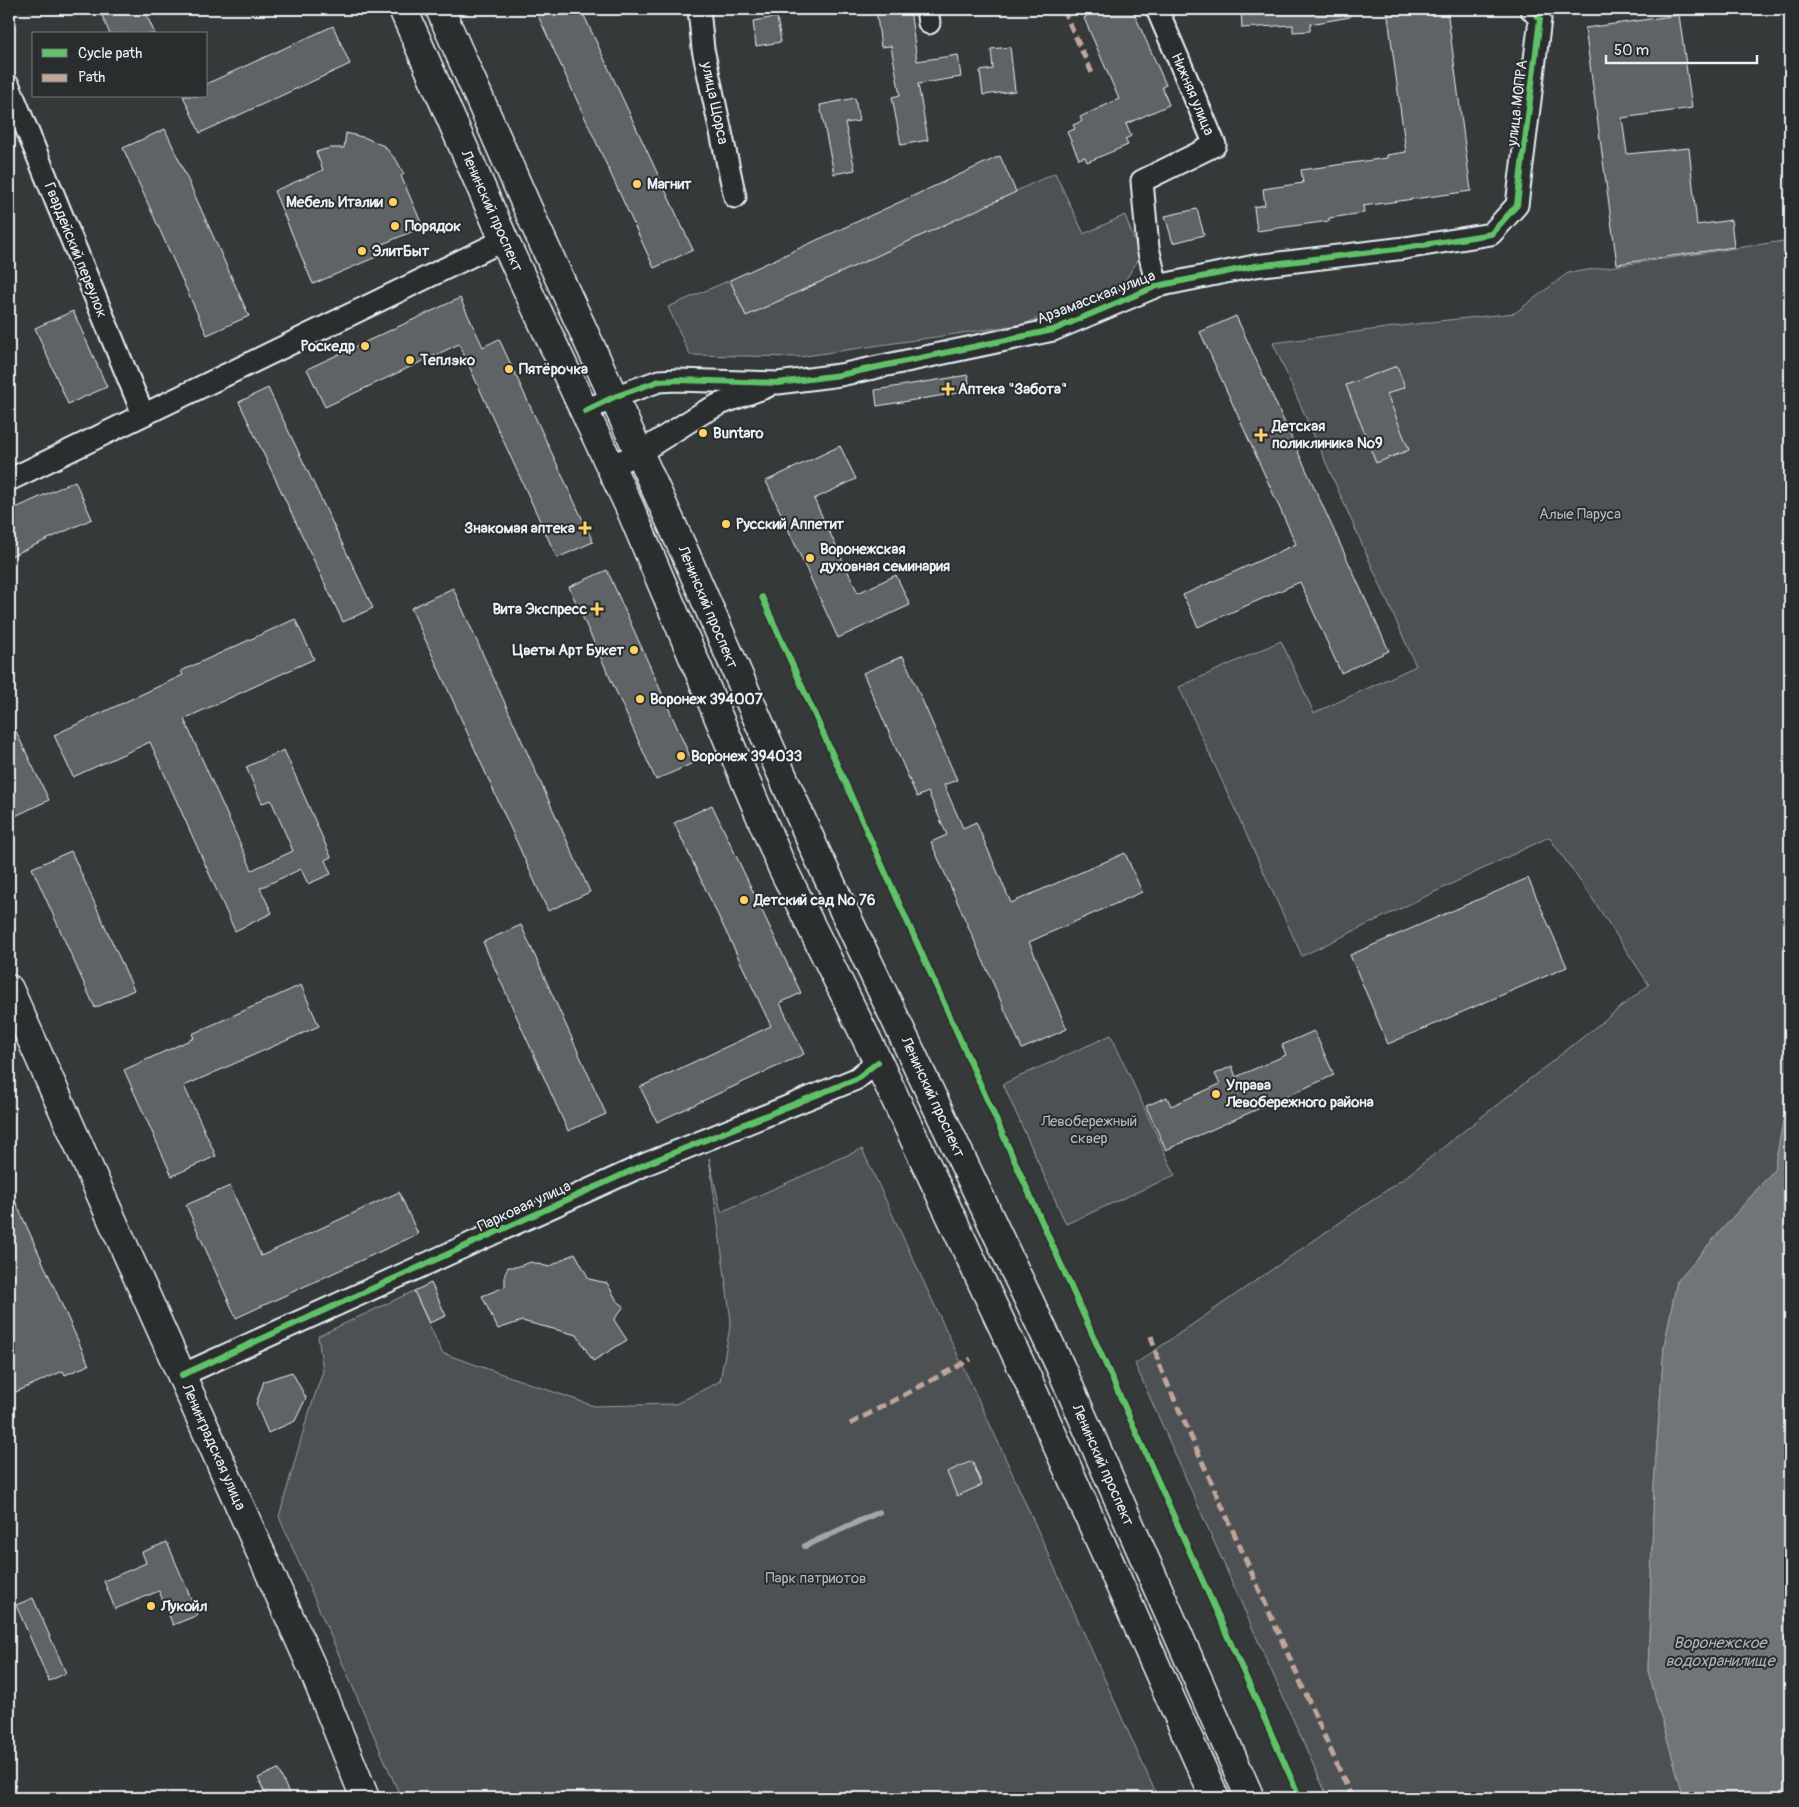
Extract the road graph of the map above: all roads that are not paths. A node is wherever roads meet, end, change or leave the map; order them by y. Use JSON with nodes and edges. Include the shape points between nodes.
{"nodes":[{"id":1,"x":403,"y":9,"type":"edge"},
{"id":2,"x":440,"y":9,"type":"edge"},
{"id":3,"x":699,"y":9,"type":"edge"},
{"id":4,"x":1157,"y":9,"type":"edge"},
{"id":5,"x":1540,"y":12,"type":"edge"},
{"id":6,"x":9,"y":86,"type":"edge"},
{"id":7,"x":735,"y":197,"type":"dead end"},
{"id":8,"x":1517,"y":205,"type":"joint"},
{"id":9,"x":504,"y":240,"type":"junction"},
{"id":10,"x":1157,"y":286,"type":"junction"},
{"id":11,"x":778,"y":383,"type":"junction"},
{"id":12,"x":614,"y":397,"type":"junction"},
{"id":13,"x":585,"y":411,"type":"junction"},
{"id":14,"x":143,"y":414,"type":"junction"},
{"id":15,"x":640,"y":453,"type":"junction"},
{"id":16,"x":611,"y":466,"type":"junction"},
{"id":17,"x":9,"y":480,"type":"edge"},
{"id":18,"x":9,"y":989,"type":"edge"},
{"id":19,"x":878,"y":1062,"type":"junction"},
{"id":20,"x":1018,"y":1280,"type":"junction"},
{"id":21,"x":986,"y":1293,"type":"junction"},
{"id":22,"x":182,"y":1375,"type":"junction"},
{"id":23,"x":365,"y":1798,"type":"edge"},
{"id":24,"x":1214,"y":1798,"type":"edge"},
{"id":25,"x":1250,"y":1798,"type":"edge"}],
"edges":[{"from":1,"to":9,"type":"main road","name":"Ленинский проспект"},
{"from":2,"to":12,"type":"main road","name":"Ленинский проспект"},
{"from":3,"to":7,"type":"street","name":"улица Щорса","via":[[703,48]]},
{"from":4,"to":10,"type":"street","name":"Нижняя улица","via":[[1215,145],[1142,181],[1148,248]]},
{"from":5,"to":8,"type":"street","name":"улица МОПРА"},
{"from":6,"to":14,"type":"street","name":"Гвардейский переулок"},
{"from":8,"to":10,"type":"street","name":"Арзамасская улица","via":[[1492,234],[1255,266]]},
{"from":9,"to":13,"type":"main road","name":"Ленинский проспект"},
{"from":9,"to":14,"type":"street"},
{"from":10,"to":11,"type":"street","name":"Арзамасская улица","via":[[1053,330],[840,375]]},
{"from":11,"to":12,"type":"street","name":"Арзамасская улица","via":[[659,381]]},
{"from":11,"to":15,"type":"street","name":"Арзамасская улица","via":[[704,412]]},
{"from":12,"to":13,"type":"street"},
{"from":12,"to":15,"type":"main road","name":"Ленинский проспект"},
{"from":13,"to":16,"type":"main road","name":"Ленинский проспект"},
{"from":14,"to":17,"type":"street"},
{"from":15,"to":16,"type":"street","name":"Арзамасская улица"},
{"from":15,"to":20,"type":"main road","name":"Ленинский проспект","via":[[815,850]]},
{"from":16,"to":19,"type":"main road","name":"Ленинский проспект","via":[[782,867]]},
{"from":18,"to":22,"type":"main road","name":"Ленинградская улица"},
{"from":19,"to":21,"type":"main road","name":"Ленинский проспект"},
{"from":19,"to":22,"type":"street","name":"Парковая улица","via":[[856,1078],[646,1164]]},
{"from":20,"to":21,"type":"main road"},
{"from":20,"to":25,"type":"main road","name":"Ленинский проспект","via":[[1060,1366]]},
{"from":21,"to":24,"type":"main road","name":"Ленинский проспект"},
{"from":22,"to":23,"type":"main road","name":"Ленинградская улица","via":[[314,1672]]}]}
